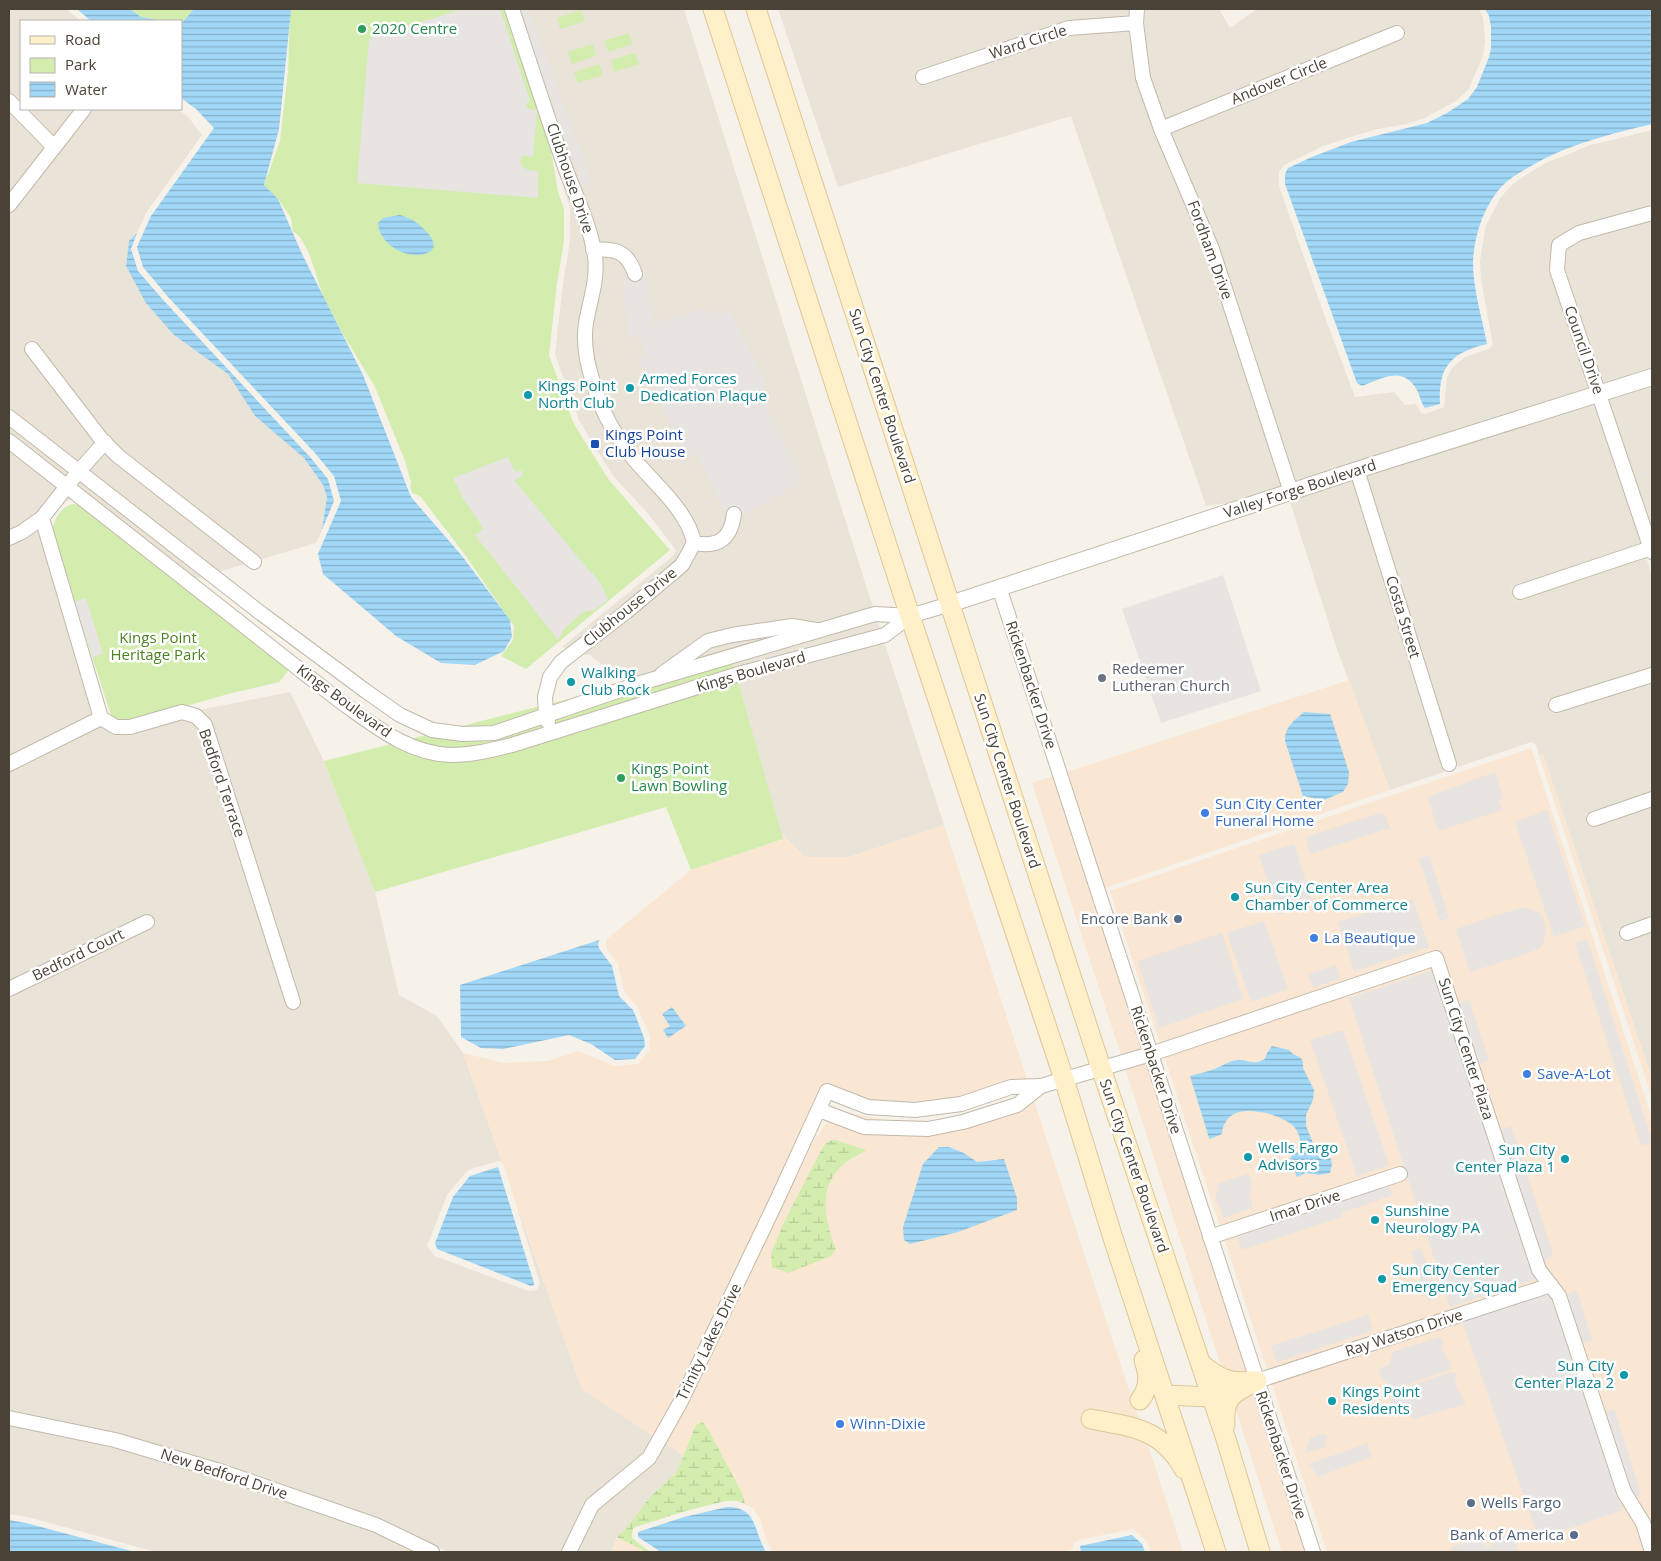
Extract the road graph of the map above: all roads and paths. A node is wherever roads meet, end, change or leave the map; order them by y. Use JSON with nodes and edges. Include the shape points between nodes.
{"nodes":[{"id":1,"x":512,"y":9,"type":"edge"},
{"id":2,"x":713,"y":9,"type":"edge"},
{"id":3,"x":756,"y":9,"type":"edge"},
{"id":4,"x":1136,"y":16,"type":"edge"},
{"id":5,"x":1397,"y":33,"type":"dead end"},
{"id":6,"x":923,"y":76,"type":"dead end"},
{"id":7,"x":9,"y":101,"type":"edge"},
{"id":8,"x":83,"y":110,"type":"edge"},
{"id":9,"x":1161,"y":129,"type":"junction"},
{"id":10,"x":54,"y":147,"type":"junction"},
{"id":11,"x":9,"y":205,"type":"edge"},
{"id":12,"x":1652,"y":213,"type":"edge"},
{"id":13,"x":593,"y":250,"type":"junction"},
{"id":14,"x":636,"y":274,"type":"dead end"},
{"id":15,"x":32,"y":349,"type":"dead end"},
{"id":16,"x":1652,"y":377,"type":"edge"},
{"id":17,"x":1599,"y":393,"type":"junction"},
{"id":18,"x":9,"y":417,"type":"edge"},
{"id":19,"x":9,"y":441,"type":"edge"},
{"id":20,"x":105,"y":442,"type":"junction"},
{"id":21,"x":1357,"y":470,"type":"junction"},
{"id":22,"x":79,"y":471,"type":"junction"},
{"id":23,"x":67,"y":485,"type":"junction"},
{"id":24,"x":1291,"y":492,"type":"junction"},
{"id":25,"x":734,"y":514,"type":"dead end"},
{"id":26,"x":42,"y":518,"type":"junction"},
{"id":27,"x":9,"y":538,"type":"edge"},
{"id":28,"x":694,"y":543,"type":"junction"},
{"id":29,"x":1651,"y":550,"type":"edge"},
{"id":30,"x":254,"y":562,"type":"dead end"},
{"id":31,"x":999,"y":587,"type":"junction"},
{"id":32,"x":1520,"y":592,"type":"dead end"},
{"id":33,"x":950,"y":604,"type":"junction"},
{"id":34,"x":910,"y":616,"type":"junction"},
{"id":35,"x":819,"y":630,"type":"junction"},
{"id":36,"x":1652,"y":675,"type":"edge"},
{"id":37,"x":657,"y":678,"type":"junction"},
{"id":38,"x":1556,"y":705,"type":"dead end"},
{"id":39,"x":546,"y":715,"type":"junction"},
{"id":40,"x":101,"y":718,"type":"junction"},
{"id":41,"x":552,"y":732,"type":"junction"},
{"id":42,"x":9,"y":764,"type":"edge"},
{"id":43,"x":1449,"y":764,"type":"dead end"},
{"id":44,"x":1652,"y":799,"type":"edge"},
{"id":45,"x":1594,"y":818,"type":"dead end"},
{"id":46,"x":147,"y":922,"type":"dead end"},
{"id":47,"x":1652,"y":924,"type":"edge"},
{"id":48,"x":1627,"y":933,"type":"dead end"},
{"id":49,"x":9,"y":989,"type":"edge"},
{"id":50,"x":293,"y":1002,"type":"dead end"},
{"id":51,"x":1151,"y":1054,"type":"junction"},
{"id":52,"x":1101,"y":1068,"type":"junction"},
{"id":53,"x":1064,"y":1079,"type":"junction"},
{"id":54,"x":1041,"y":1086,"type":"junction"},
{"id":55,"x":819,"y":1110,"type":"junction"},
{"id":56,"x":1400,"y":1174,"type":"dead end"},
{"id":57,"x":1210,"y":1237,"type":"junction"},
{"id":58,"x":1113,"y":1238,"type":"junction"},
{"id":59,"x":1551,"y":1285,"type":"junction"},
{"id":60,"x":1201,"y":1364,"type":"junction"},
{"id":61,"x":1257,"y":1381,"type":"junction"},
{"id":62,"x":1238,"y":1391,"type":"junction"},
{"id":63,"x":1165,"y":1395,"type":"junction"},
{"id":64,"x":1212,"y":1397,"type":"junction"},
{"id":65,"x":1140,"y":1400,"type":"dead end"},
{"id":66,"x":9,"y":1418,"type":"edge"},
{"id":67,"x":1091,"y":1419,"type":"dead end"},
{"id":68,"x":1226,"y":1439,"type":"junction"},
{"id":69,"x":1197,"y":1495,"type":"junction"},
{"id":70,"x":432,"y":1552,"type":"edge"},
{"id":71,"x":568,"y":1552,"type":"edge"},
{"id":72,"x":1216,"y":1552,"type":"edge"},
{"id":73,"x":1260,"y":1552,"type":"edge"},
{"id":74,"x":1313,"y":1552,"type":"edge"},
{"id":75,"x":1652,"y":1552,"type":"edge"}],
"edges":[{"from":1,"to":13,"type":"street","name":"Clubhouse Drive","via":[[567,172],[587,221]]},
{"from":2,"to":34,"type":"main road"},
{"from":3,"to":33,"type":"main road","name":"Sun City Center Boulevard"},
{"from":4,"to":6,"type":"street","name":"Ward Circle","via":[[1069,28]]},
{"from":4,"to":9,"type":"street","name":"Fordham Drive","via":[[1143,78]]},
{"from":5,"to":9,"type":"street","name":"Andover Circle"},
{"from":7,"to":10,"type":"street"},
{"from":8,"to":10,"type":"street"},
{"from":9,"to":24,"type":"street","name":"Fordham Drive","via":[[1212,249]]},
{"from":10,"to":11,"type":"street"},
{"from":12,"to":17,"type":"street","name":"Council Drive","via":[[1579,233],[1559,245],[1558,270]]},
{"from":13,"to":14,"type":"street","via":[[619,252],[630,260]]},
{"from":13,"to":28,"type":"street","name":"Clubhouse Drive","via":[[595,282],[586,325],[585,350],[593,384],[609,424],[629,453],[681,513],[692,530]]},
{"from":15,"to":20,"type":"street"},
{"from":16,"to":17,"type":"street","name":"Valley Forge Boulevard"},
{"from":17,"to":21,"type":"street","name":"Valley Forge Boulevard"},
{"from":17,"to":29,"type":"street","name":"Council Drive"},
{"from":18,"to":22,"type":"street","name":"Kings Boulevard"},
{"from":19,"to":23,"type":"street","name":"Kings Boulevard"},
{"from":20,"to":22,"type":"street"},
{"from":20,"to":30,"type":"street","via":[[118,456]]},
{"from":21,"to":24,"type":"street","name":"Valley Forge Boulevard"},
{"from":21,"to":43,"type":"street","name":"Costa Street"},
{"from":22,"to":23,"type":"street"},
{"from":22,"to":39,"type":"street","name":"Kings Boulevard","via":[[262,614],[400,715],[432,730],[463,734],[494,733]]},
{"from":23,"to":26,"type":"street"},
{"from":23,"to":41,"type":"street","name":"Kings Boulevard","via":[[341,702],[406,744],[450,755],[480,753]]},
{"from":24,"to":31,"type":"street","name":"Valley Forge Boulevard"},
{"from":25,"to":28,"type":"street","via":[[729,533],[722,540],[704,546]]},
{"from":26,"to":27,"type":"street"},
{"from":26,"to":40,"type":"street"},
{"from":28,"to":39,"type":"street","name":"Clubhouse Drive","via":[[682,565],[561,662],[550,677],[545,696]]},
{"from":29,"to":32,"type":"street","name":"Council Drive"},
{"from":31,"to":33,"type":"street","name":"Valley Forge Boulevard"},
{"from":31,"to":51,"type":"street","name":"Rickenbacker Drive"},
{"from":33,"to":34,"type":"street","name":"Kings Boulevard"},
{"from":33,"to":52,"type":"main road","name":"Sun City Center Boulevard"},
{"from":34,"to":35,"type":"street","name":"Kings Boulevard","via":[[875,614]]},
{"from":34,"to":41,"type":"street","name":"Kings Boulevard","via":[[884,635],[742,673]]},
{"from":34,"to":53,"type":"main road"},
{"from":35,"to":37,"type":"street","name":"Kings Boulevard"},
{"from":35,"to":37,"type":"street","name":"Kings Boulevard","via":[[792,626],[708,641]]},
{"from":36,"to":38,"type":"street"},
{"from":37,"to":39,"type":"street","name":"Kings Boulevard"},
{"from":39,"to":41,"type":"street","name":"Clubhouse Drive"},
{"from":40,"to":42,"type":"street"},
{"from":40,"to":50,"type":"street","name":"Bedford Terrace","via":[[116,727],[130,727],[182,712],[196,716],[205,725]]},
{"from":44,"to":45,"type":"street"},
{"from":46,"to":49,"type":"street","name":"Bedford Court"},
{"from":47,"to":48,"type":"street"},
{"from":51,"to":52,"type":"street","name":"Sun City Center Plaza"},
{"from":51,"to":57,"type":"street","name":"Rickenbacker Drive"},
{"from":51,"to":59,"type":"street","name":"Sun City Center Plaza","via":[[1436,958],[1539,1270]]},
{"from":52,"to":53,"type":"street","name":"Trinity Lakes Drive"},
{"from":52,"to":60,"type":"main road","name":"Sun City Center Boulevard"},
{"from":53,"to":54,"type":"street","name":"Trinity Lakes Drive"},
{"from":53,"to":58,"type":"main road"},
{"from":54,"to":55,"type":"street","name":"Trinity Lakes Drive","via":[[1017,1105],[928,1129],[864,1127]]},
{"from":54,"to":55,"type":"street","name":"Trinity Lakes Drive","via":[[1011,1087],[961,1104],[915,1110],[868,1107],[828,1091]]},
{"from":55,"to":71,"type":"street","name":"Trinity Lakes Drive","via":[[680,1403],[649,1458],[592,1504]]},
{"from":56,"to":57,"type":"street","name":"Imar Drive"},
{"from":57,"to":61,"type":"street","name":"Rickenbacker Drive"},
{"from":58,"to":63,"type":"main road"},
{"from":58,"to":65,"type":"main road","via":[[1118,1277],[1147,1370],[1148,1388]]},
{"from":59,"to":61,"type":"street","name":"Ray Watson Drive"},
{"from":59,"to":75,"type":"street","name":"Sun City Center Plaza","via":[[1559,1296],[1624,1492],[1643,1522]]},
{"from":60,"to":61,"type":"main road","via":[[1225,1380],[1238,1383]]},
{"from":60,"to":64,"type":"main road","name":"Sun City Center Boulevard"},
{"from":61,"to":62,"type":"main road"},
{"from":61,"to":74,"type":"street","name":"Rickenbacker Drive"},
{"from":62,"to":64,"type":"main road"},
{"from":62,"to":68,"type":"main road","via":[[1226,1403]]},
{"from":63,"to":64,"type":"main road"},
{"from":63,"to":69,"type":"main road"},
{"from":64,"to":68,"type":"main road","name":"Sun City Center Boulevard"},
{"from":66,"to":70,"type":"street","name":"New Bedford Drive","via":[[115,1440],[223,1472],[376,1525]]},
{"from":67,"to":69,"type":"main road","via":[[1133,1427],[1154,1436],[1174,1454]]},
{"from":68,"to":73,"type":"main road","name":"Sun City Center Boulevard"},
{"from":69,"to":72,"type":"main road"}]}
